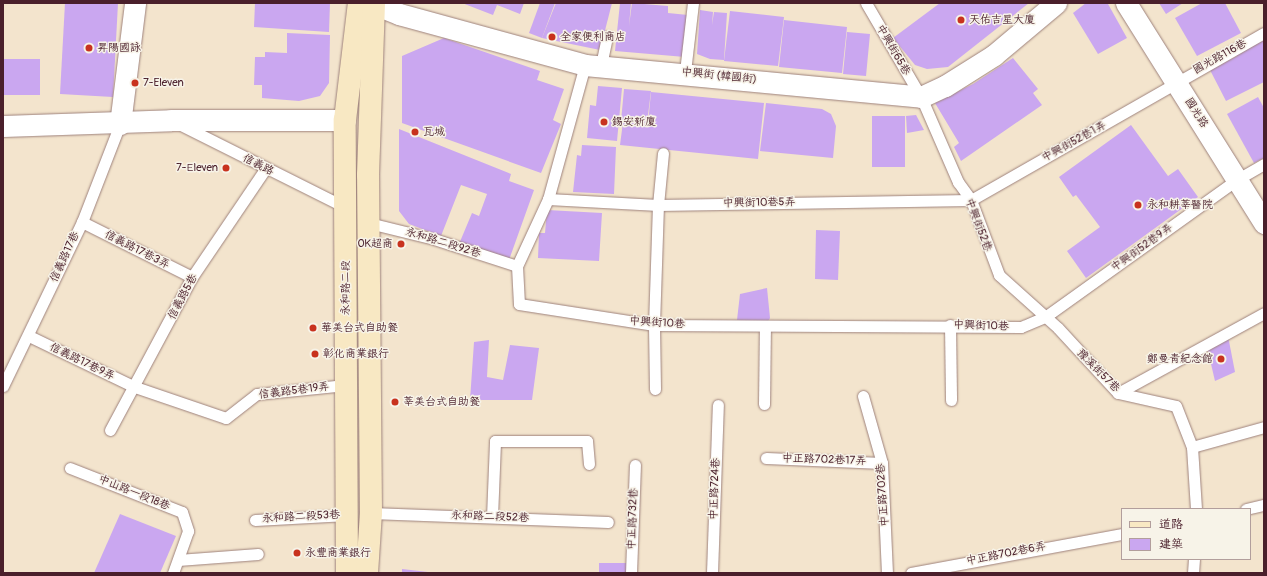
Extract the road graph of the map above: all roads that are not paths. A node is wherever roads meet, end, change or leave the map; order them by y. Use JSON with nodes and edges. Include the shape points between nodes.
{"nodes":[{"id":1,"x":135,"y":3,"type":"edge"},
{"id":2,"x":693,"y":3,"type":"edge"},
{"id":3,"x":866,"y":3,"type":"edge"},
{"id":4,"x":1056,"y":3,"type":"edge"},
{"id":5,"x":1126,"y":3,"type":"edge"},
{"id":6,"x":367,"y":4,"type":"edge"},
{"id":7,"x":1264,"y":33,"type":"edge"},
{"id":8,"x":607,"y":37,"type":"dead end"},
{"id":9,"x":593,"y":65,"type":"junction"},
{"id":10,"x":685,"y":72,"type":"junction"},
{"id":11,"x":1176,"y":81,"type":"junction"},
{"id":12,"x":920,"y":96,"type":"junction"},
{"id":13,"x":171,"y":120,"type":"junction"},
{"id":14,"x":344,"y":120,"type":"junction"},
{"id":15,"x":120,"y":124,"type":"junction"},
{"id":16,"x":3,"y":126,"type":"edge"},
{"id":17,"x":663,"y":154,"type":"dead end"},
{"id":18,"x":1263,"y":166,"type":"edge"},
{"id":19,"x":265,"y":169,"type":"junction"},
{"id":20,"x":1238,"y":179,"type":"junction"},
{"id":21,"x":548,"y":199,"type":"junction"},
{"id":22,"x":971,"y":200,"type":"junction"},
{"id":23,"x":658,"y":205,"type":"junction"},
{"id":24,"x":345,"y":208,"type":"junction"},
{"id":25,"x":82,"y":222,"type":"junction"},
{"id":26,"x":369,"y":223,"type":"junction"},
{"id":27,"x":1264,"y":224,"type":"edge"},
{"id":28,"x":517,"y":266,"type":"junction"},
{"id":29,"x":192,"y":277,"type":"junction"},
{"id":30,"x":1264,"y":313,"type":"edge"},
{"id":31,"x":1045,"y":317,"type":"junction"},
{"id":32,"x":654,"y":324,"type":"junction"},
{"id":33,"x":950,"y":325,"type":"junction"},
{"id":34,"x":765,"y":327,"type":"junction"},
{"id":35,"x":29,"y":336,"type":"junction"},
{"id":36,"x":346,"y":385,"type":"junction"},
{"id":37,"x":3,"y":386,"type":"edge"},
{"id":38,"x":135,"y":387,"type":"junction"},
{"id":39,"x":655,"y":389,"type":"dead end"},
{"id":40,"x":1118,"y":394,"type":"junction"},
{"id":41,"x":863,"y":396,"type":"dead end"},
{"id":42,"x":951,"y":400,"type":"dead end"},
{"id":43,"x":764,"y":404,"type":"dead end"},
{"id":44,"x":718,"y":405,"type":"dead end"},
{"id":45,"x":1264,"y":427,"type":"edge"},
{"id":46,"x":110,"y":430,"type":"dead end"},
{"id":47,"x":1192,"y":447,"type":"junction"},
{"id":48,"x":766,"y":458,"type":"dead end"},
{"id":49,"x":882,"y":463,"type":"junction"},
{"id":50,"x":589,"y":464,"type":"dead end"},
{"id":51,"x":635,"y":465,"type":"dead end"},
{"id":52,"x":70,"y":468,"type":"dead end"},
{"id":53,"x":1264,"y":505,"type":"edge"},
{"id":54,"x":1196,"y":508,"type":"edge"},
{"id":55,"x":1250,"y":508,"type":"edge"},
{"id":56,"x":371,"y":513,"type":"junction"},
{"id":57,"x":347,"y":515,"type":"junction"},
{"id":58,"x":492,"y":517,"type":"junction"},
{"id":59,"x":255,"y":520,"type":"dead end"},
{"id":60,"x":608,"y":522,"type":"dead end"},
{"id":61,"x":1121,"y":534,"type":"edge"},
{"id":62,"x":258,"y":554,"type":"dead end"},
{"id":63,"x":178,"y":560,"type":"junction"},
{"id":64,"x":1194,"y":560,"type":"edge"},
{"id":65,"x":173,"y":573,"type":"edge"},
{"id":66,"x":347,"y":573,"type":"edge"},
{"id":67,"x":368,"y":573,"type":"edge"},
{"id":68,"x":631,"y":573,"type":"edge"},
{"id":69,"x":712,"y":573,"type":"edge"},
{"id":70,"x":887,"y":573,"type":"edge"},
{"id":71,"x":911,"y":573,"type":"edge"},
{"id":72,"x":1193,"y":573,"type":"edge"}],
"edges":[{"from":1,"to":15,"type":"street"},
{"from":2,"to":10,"type":"lane"},
{"from":3,"to":12,"type":"lane","name":"中興街65巷"},
{"from":4,"to":12,"type":"street","name":"中興街 (韓國街)","via":[[994,56],[945,86]]},
{"from":5,"to":11,"type":"street","name":"國光路"},
{"from":6,"to":9,"type":"street","name":"中興街 (韓國街)"},
{"from":6,"to":14,"type":"main road","name":"永和路二段"},
{"from":6,"to":26,"type":"main road"},
{"from":7,"to":11,"type":"lane","name":"國光路116巷"},
{"from":8,"to":9,"type":"lane","name":"中興街10巷"},
{"from":9,"to":10,"type":"street","name":"中興街 (韓國街)"},
{"from":9,"to":21,"type":"lane","name":"中興街10巷"},
{"from":10,"to":12,"type":"street","name":"中興街 (韓國街)"},
{"from":11,"to":20,"type":"street","name":"國光路"},
{"from":11,"to":22,"type":"lane","name":"中興街52巷1弄","via":[[1148,101]]},
{"from":12,"to":22,"type":"lane","name":"中興街52巷","via":[[958,182]]},
{"from":13,"to":14,"type":"street"},
{"from":13,"to":15,"type":"street"},
{"from":13,"to":19,"type":"lane","name":"信義路"},
{"from":14,"to":24,"type":"main road","name":"永和路二段"},
{"from":15,"to":16,"type":"street"},
{"from":15,"to":25,"type":"lane","name":"信義路17巷"},
{"from":17,"to":23,"type":"lane"},
{"from":18,"to":20,"type":"lane","name":"中興街52巷9弄"},
{"from":19,"to":24,"type":"lane","name":"信義路"},
{"from":19,"to":29,"type":"lane","name":"信義路5巷"},
{"from":20,"to":27,"type":"street","name":"國光路"},
{"from":20,"to":31,"type":"lane","name":"中興街52巷9弄"},
{"from":21,"to":23,"type":"lane","name":"中興街10巷5弄"},
{"from":21,"to":28,"type":"lane","name":"中興街10巷"},
{"from":22,"to":23,"type":"lane","name":"中興街10巷5弄"},
{"from":22,"to":31,"type":"lane","name":"中興街52巷","via":[[999,275]]},
{"from":23,"to":32,"type":"lane"},
{"from":24,"to":36,"type":"main road","name":"永和路二段"},
{"from":25,"to":29,"type":"lane","name":"信義路17巷3弄"},
{"from":25,"to":35,"type":"lane","name":"信義路17巷"},
{"from":26,"to":28,"type":"lane","name":"永和路二段92巷","via":[[434,239]]},
{"from":26,"to":56,"type":"main road"},
{"from":28,"to":32,"type":"lane","name":"中興街10巷","via":[[519,304]]},
{"from":29,"to":38,"type":"lane","name":"信義路5巷"},
{"from":30,"to":40,"type":"lane"},
{"from":31,"to":33,"type":"lane","name":"中興街10巷","via":[[1022,327]]},
{"from":31,"to":40,"type":"lane","name":"豫溪街57巷"},
{"from":32,"to":34,"type":"lane","name":"中興街10巷"},
{"from":32,"to":39,"type":"lane"},
{"from":33,"to":34,"type":"lane","name":"中興街10巷"},
{"from":33,"to":42,"type":"lane"},
{"from":34,"to":43,"type":"lane"},
{"from":35,"to":37,"type":"lane","name":"信義路17巷"},
{"from":35,"to":38,"type":"lane","name":"信義路17巷9弄"},
{"from":36,"to":38,"type":"lane","name":"信義路5巷19弄","via":[[257,394],[226,418]]},
{"from":36,"to":57,"type":"main road","name":"永和路二段"},
{"from":38,"to":46,"type":"lane","name":"信義路5巷"},
{"from":40,"to":47,"type":"lane","name":"豫溪街57巷","via":[[1176,406]]},
{"from":41,"to":49,"type":"lane","name":"中正路702巷"},
{"from":44,"to":69,"type":"lane","name":"中正路724巷"},
{"from":45,"to":47,"type":"lane"},
{"from":47,"to":54,"type":"lane","name":"豫溪街57巷"},
{"from":48,"to":49,"type":"lane","name":"中正路702巷17弄"},
{"from":49,"to":70,"type":"lane","name":"中正路702巷"},
{"from":50,"to":58,"type":"lane","via":[[587,441],[495,442]]},
{"from":51,"to":68,"type":"lane","name":"中正路732巷"},
{"from":52,"to":63,"type":"lane","name":"中山路一段18巷","via":[[182,512],[188,531]]},
{"from":53,"to":55,"type":"lane"},
{"from":56,"to":58,"type":"lane","name":"永和路二段52巷"},
{"from":56,"to":67,"type":"main road"},
{"from":57,"to":59,"type":"lane","name":"永和路二段53巷"},
{"from":57,"to":66,"type":"main road","name":"永和路二段"},
{"from":58,"to":60,"type":"lane","name":"永和路二段52巷"},
{"from":61,"to":71,"type":"lane","name":"中正路702巷6弄"},
{"from":62,"to":63,"type":"lane"},
{"from":63,"to":65,"type":"lane","name":"中山路一段18巷"},
{"from":64,"to":72,"type":"lane"}]}
